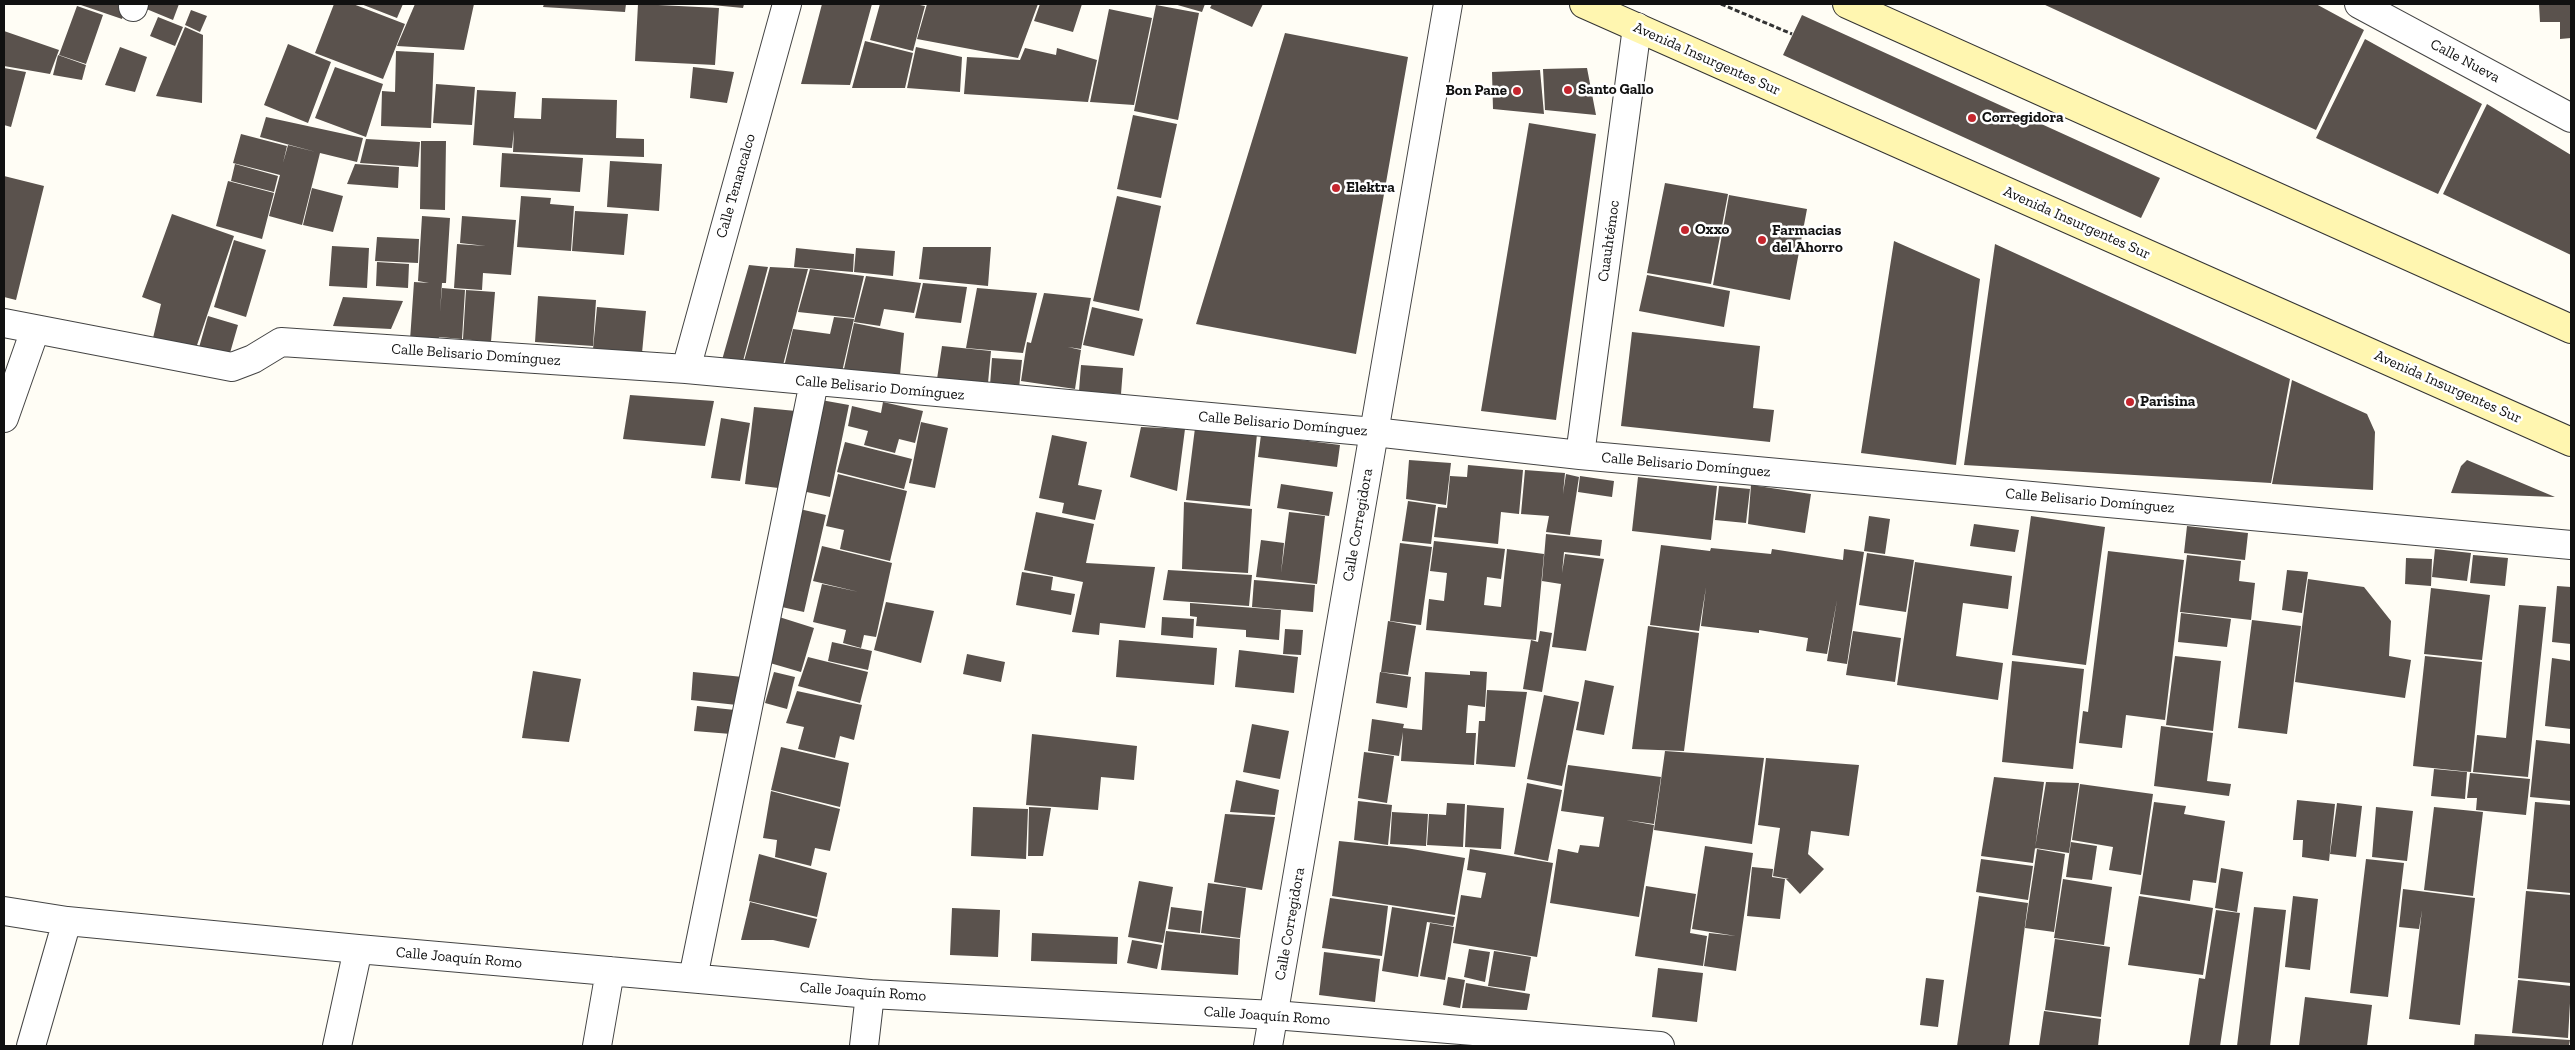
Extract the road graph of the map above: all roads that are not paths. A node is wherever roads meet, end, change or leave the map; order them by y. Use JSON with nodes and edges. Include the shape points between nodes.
{"nodes":[{"id":1,"x":787,"y":4,"type":"edge"},
{"id":2,"x":1448,"y":4,"type":"edge"},
{"id":3,"x":1584,"y":4,"type":"edge"},
{"id":4,"x":1847,"y":4,"type":"edge"},
{"id":5,"x":2359,"y":4,"type":"edge"},
{"id":6,"x":1637,"y":27,"type":"junction"},
{"id":7,"x":2571,"y":118,"type":"edge"},
{"id":8,"x":4,"y":323,"type":"edge"},
{"id":9,"x":2571,"y":329,"type":"edge"},
{"id":10,"x":35,"y":330,"type":"junction"},
{"id":11,"x":686,"y":369,"type":"junction"},
{"id":12,"x":814,"y":382,"type":"junction"},
{"id":13,"x":4,"y":418,"type":"edge"},
{"id":14,"x":1374,"y":432,"type":"junction"},
{"id":15,"x":2571,"y":442,"type":"edge"},
{"id":16,"x":1580,"y":455,"type":"junction"},
{"id":17,"x":2571,"y":545,"type":"edge"},
{"id":18,"x":4,"y":911,"type":"edge"},
{"id":19,"x":67,"y":921,"type":"junction"},
{"id":20,"x":358,"y":950,"type":"junction"},
{"id":21,"x":610,"y":971,"type":"junction"},
{"id":22,"x":694,"y":978,"type":"junction"},
{"id":23,"x":870,"y":994,"type":"junction"},
{"id":24,"x":1274,"y":1015,"type":"junction"},
{"id":25,"x":1530,"y":1041,"type":"edge"},
{"id":26,"x":31,"y":1046,"type":"edge"},
{"id":27,"x":337,"y":1046,"type":"edge"},
{"id":28,"x":597,"y":1046,"type":"edge"},
{"id":29,"x":864,"y":1046,"type":"edge"},
{"id":30,"x":1268,"y":1046,"type":"edge"},
{"id":31,"x":1660,"y":1046,"type":"edge"}],
"edges":[{"from":1,"to":11,"type":"street","name":"Calle Tenancalco"},
{"from":2,"to":14,"type":"street","name":"Calle Corregidora"},
{"from":3,"to":6,"type":"main road","name":"Avenida Insurgentes Sur"},
{"from":4,"to":9,"type":"main road"},
{"from":5,"to":7,"type":"street","name":"Calle Nueva"},
{"from":6,"to":15,"type":"main road","name":"Avenida Insurgentes Sur"},
{"from":6,"to":16,"type":"street","name":"Cuauhtémoc"},
{"from":8,"to":10,"type":"street","name":"Calle Belisario Domínguez"},
{"from":10,"to":11,"type":"street","name":"Calle Belisario Domínguez","via":[[232,367],[281,342]]},
{"from":10,"to":13,"type":"street"},
{"from":11,"to":12,"type":"street","name":"Calle Belisario Domínguez"},
{"from":12,"to":14,"type":"street","name":"Calle Belisario Domínguez"},
{"from":12,"to":22,"type":"street"},
{"from":14,"to":16,"type":"street","name":"Calle Belisario Domínguez"},
{"from":14,"to":24,"type":"street","name":"Calle Corregidora"},
{"from":16,"to":17,"type":"street","name":"Calle Belisario Domínguez"},
{"from":18,"to":19,"type":"street","name":"Calle Joaquín Romo"},
{"from":19,"to":20,"type":"street","name":"Calle Joaquín Romo"},
{"from":19,"to":26,"type":"street"},
{"from":20,"to":21,"type":"street","name":"Calle Joaquín Romo"},
{"from":20,"to":27,"type":"street"},
{"from":21,"to":22,"type":"street","name":"Calle Joaquín Romo"},
{"from":21,"to":28,"type":"street"},
{"from":22,"to":23,"type":"street","name":"Calle Joaquín Romo"},
{"from":23,"to":24,"type":"street","name":"Calle Joaquín Romo"},
{"from":23,"to":29,"type":"street"},
{"from":24,"to":25,"type":"street","name":"Calle Joaquín Romo"},
{"from":24,"to":30,"type":"street","name":"Calle Corregidora"},
{"from":25,"to":31,"type":"street","name":"Calle Joaquín Romo"}]}
